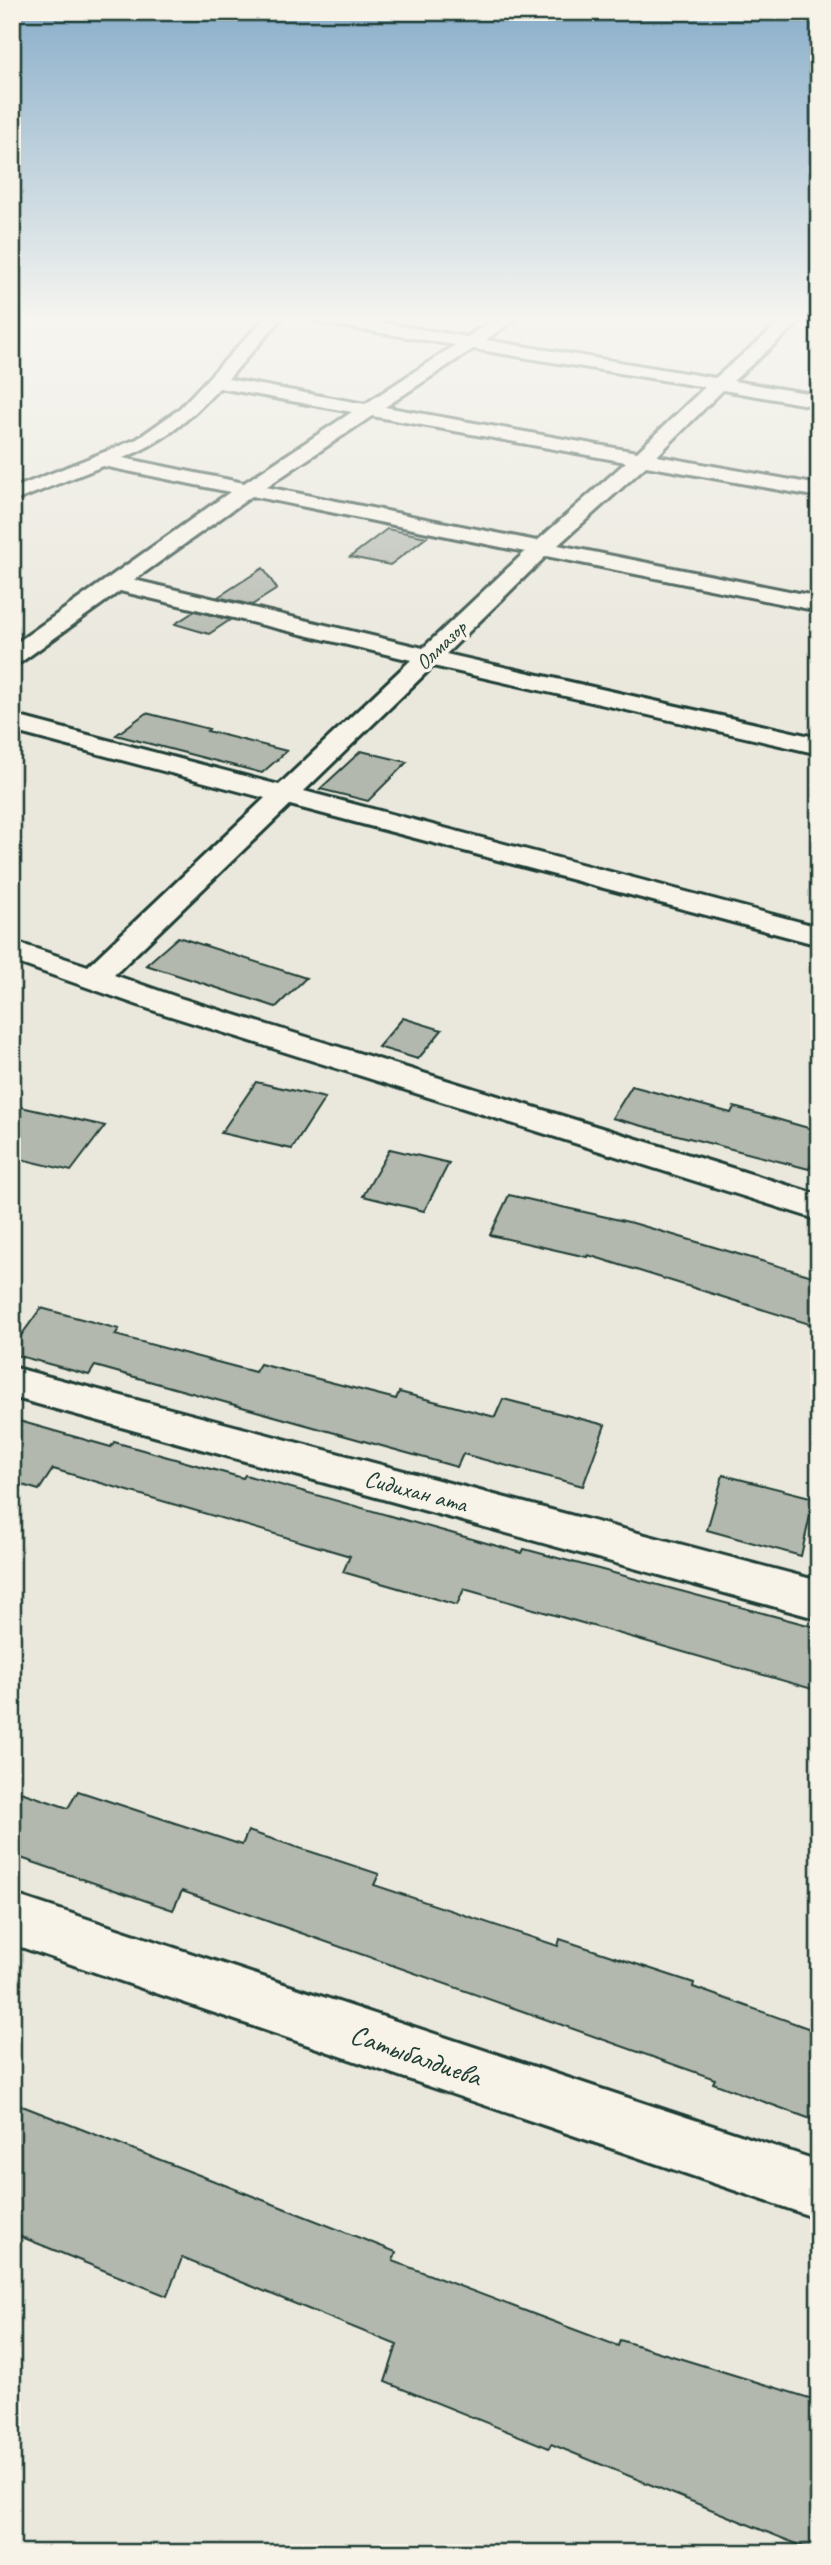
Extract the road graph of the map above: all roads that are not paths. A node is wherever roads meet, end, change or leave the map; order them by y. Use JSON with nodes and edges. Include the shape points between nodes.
{"nodes":[{"id":1,"x":151,"y":438,"type":"edge"},
{"id":2,"x":324,"y":438,"type":"edge"},
{"id":3,"x":518,"y":438,"type":"edge"},
{"id":4,"x":664,"y":438,"type":"edge"},
{"id":5,"x":101,"y":460,"type":"junction"},
{"id":6,"x":641,"y":460,"type":"junction"},
{"id":7,"x":247,"y":490,"type":"junction"},
{"id":8,"x":819,"y":491,"type":"edge"},
{"id":9,"x":12,"y":496,"type":"edge"},
{"id":10,"x":541,"y":549,"type":"junction"},
{"id":11,"x":116,"y":583,"type":"junction"},
{"id":12,"x":819,"y":604,"type":"edge"},
{"id":13,"x":12,"y":657,"type":"edge"},
{"id":14,"x":428,"y":657,"type":"junction"},
{"id":15,"x":12,"y":723,"type":"edge"},
{"id":16,"x":819,"y":746,"type":"edge"},
{"id":17,"x":285,"y":794,"type":"junction"},
{"id":18,"x":819,"y":936,"type":"edge"},
{"id":19,"x":12,"y":950,"type":"edge"},
{"id":20,"x":93,"y":978,"type":"junction"},
{"id":21,"x":818,"y":1207,"type":"edge"},
{"id":22,"x":12,"y":1382,"type":"edge"},
{"id":23,"x":819,"y":1600,"type":"edge"},
{"id":24,"x":12,"y":1919,"type":"edge"},
{"id":25,"x":819,"y":2190,"type":"edge"}],
"edges":[{"from":1,"to":5,"type":"street"},
{"from":2,"to":7,"type":"street"},
{"from":3,"to":6,"type":"street"},
{"from":4,"to":6,"type":"street","name":"Олмазор"},
{"from":5,"to":7,"type":"street"},
{"from":5,"to":9,"type":"street"},
{"from":6,"to":8,"type":"street"},
{"from":6,"to":10,"type":"street","name":"Олмазор"},
{"from":7,"to":10,"type":"street"},
{"from":7,"to":11,"type":"street"},
{"from":10,"to":12,"type":"street"},
{"from":10,"to":14,"type":"street","name":"Олмазор"},
{"from":11,"to":13,"type":"street"},
{"from":11,"to":14,"type":"street"},
{"from":14,"to":16,"type":"street"},
{"from":14,"to":17,"type":"street","name":"Олмазор"},
{"from":15,"to":17,"type":"street"},
{"from":17,"to":18,"type":"street"},
{"from":17,"to":20,"type":"street","name":"Олмазор"},
{"from":19,"to":20,"type":"street"},
{"from":20,"to":21,"type":"street"},
{"from":22,"to":23,"type":"street","name":"Сидихан ата"},
{"from":24,"to":25,"type":"street","name":"Сатыбалдиева"}]}
